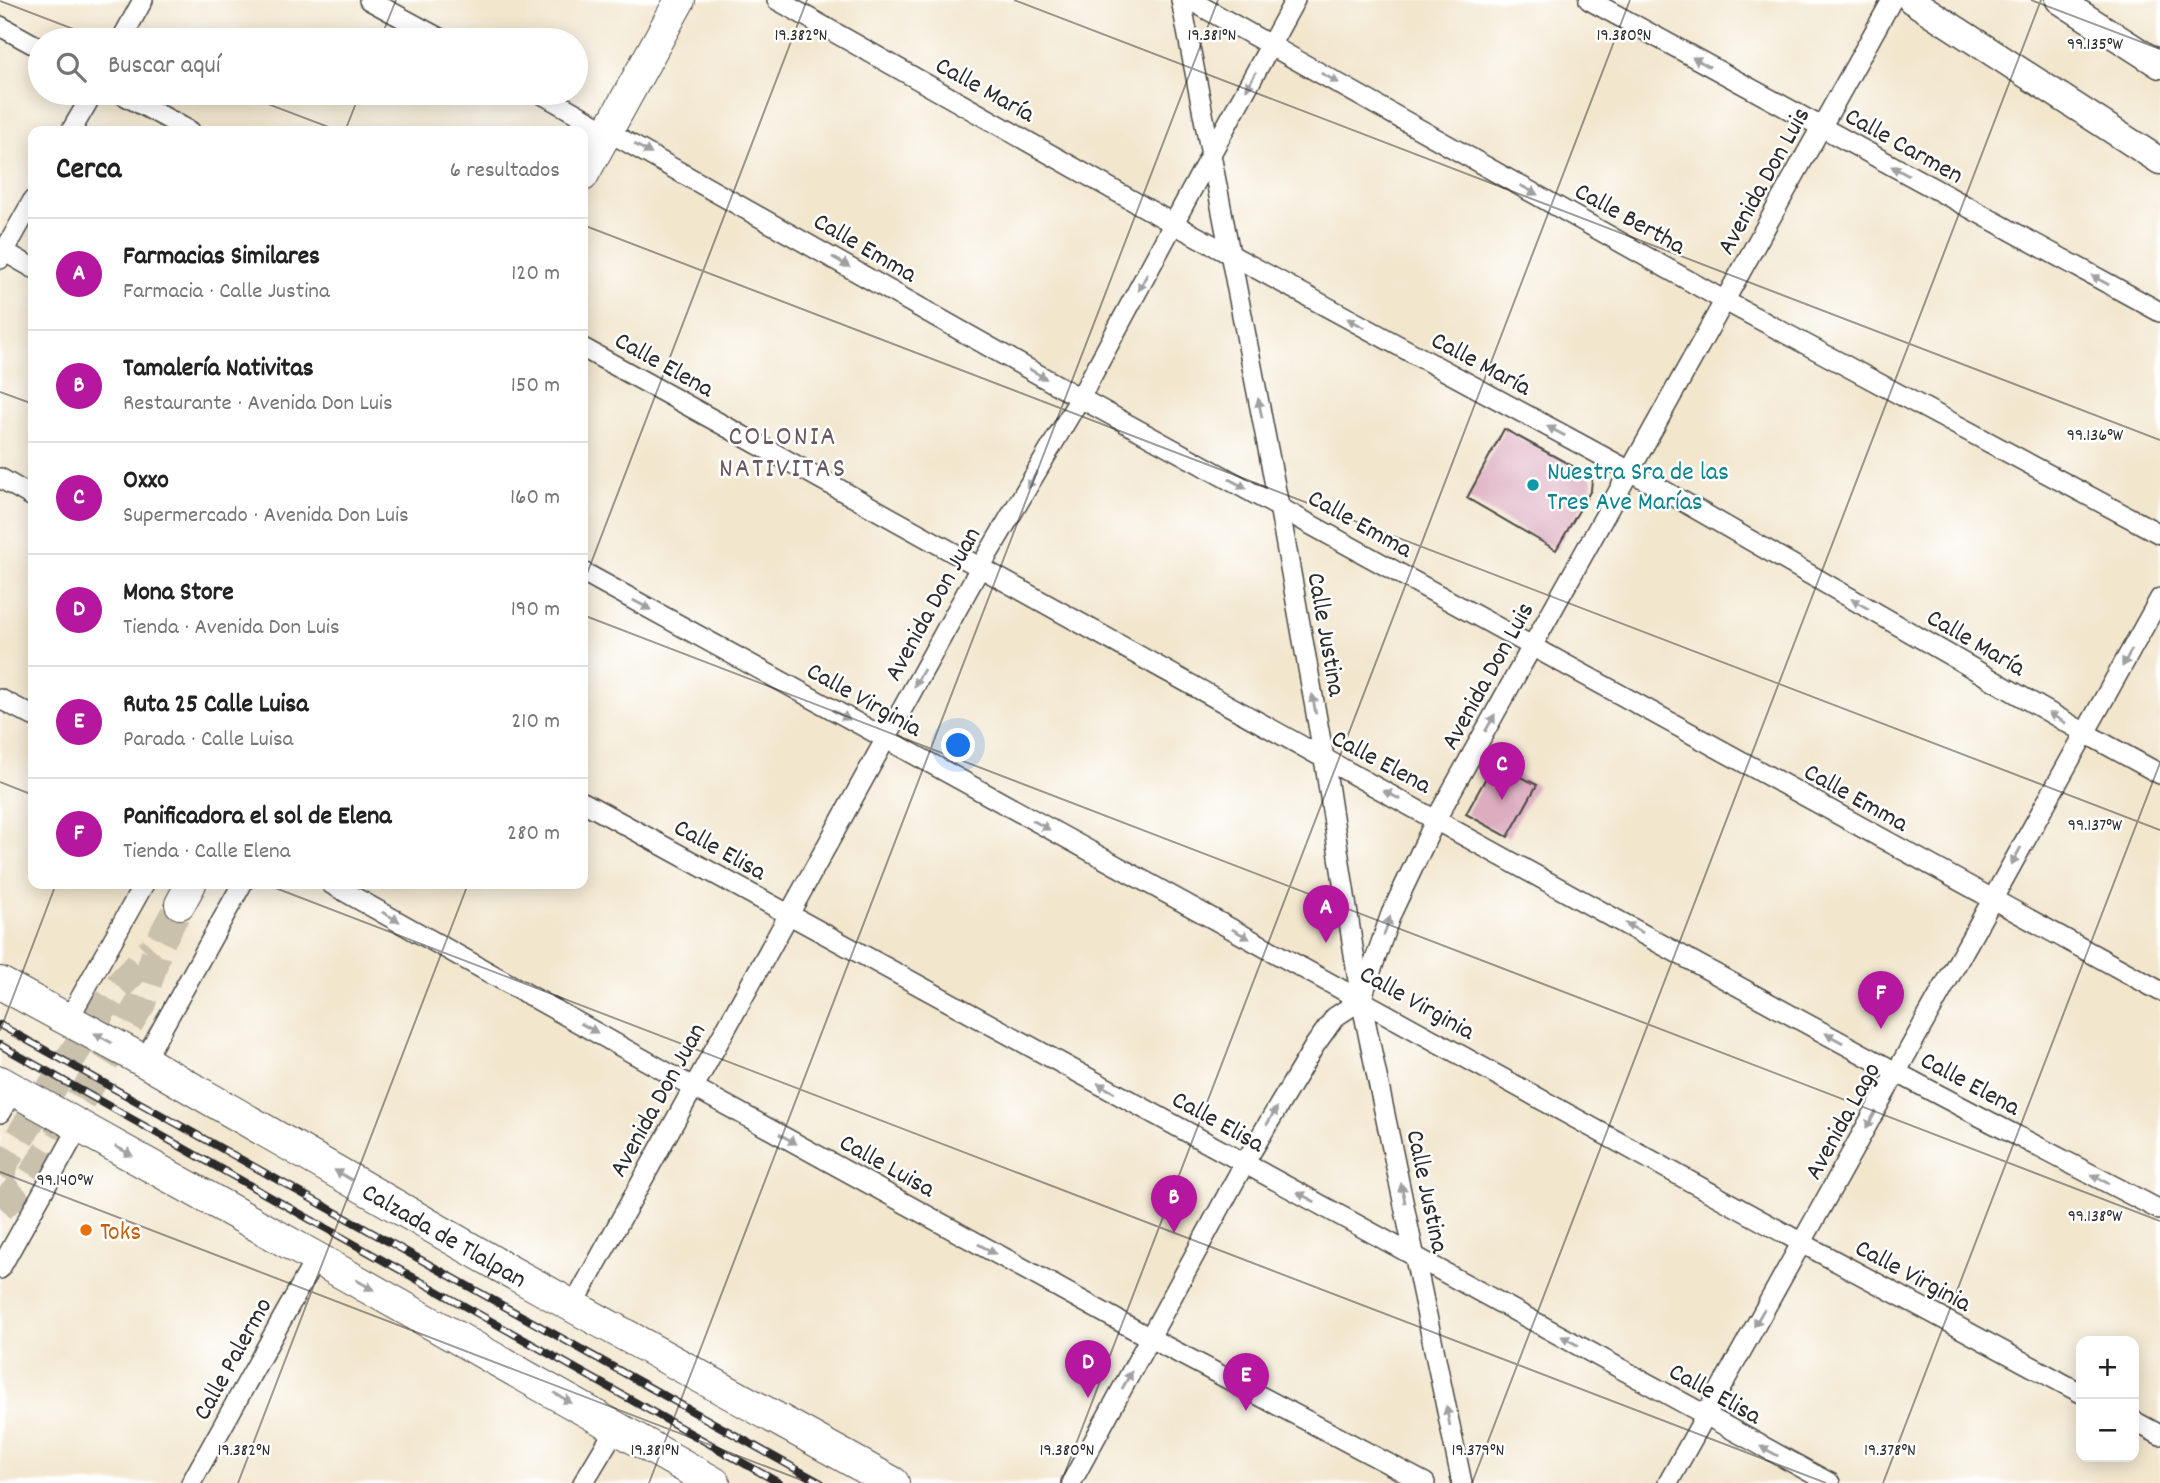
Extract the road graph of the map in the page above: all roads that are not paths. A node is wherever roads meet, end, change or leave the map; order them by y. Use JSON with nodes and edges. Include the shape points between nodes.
{"nodes":[{"id":1,"x":143,"y":0,"type":"edge"},
{"id":2,"x":369,"y":0,"type":"edge"},
{"id":3,"x":680,"y":0,"type":"edge"},
{"id":4,"x":777,"y":0,"type":"edge"},
{"id":5,"x":1181,"y":0,"type":"edge"},
{"id":6,"x":1190,"y":0,"type":"edge"},
{"id":7,"x":1295,"y":0,"type":"edge"},
{"id":8,"x":1589,"y":0,"type":"edge"},
{"id":9,"x":1892,"y":0,"type":"edge"},
{"id":10,"x":1911,"y":0,"type":"edge"},
{"id":11,"x":2059,"y":0,"type":"edge"},
{"id":12,"x":0,"y":26,"type":"edge"},
{"id":13,"x":128,"y":28,"type":"edge"},
{"id":14,"x":421,"y":28,"type":"edge"},
{"id":15,"x":28,"y":41,"type":"edge"},
{"id":16,"x":1271,"y":45,"type":"junction"},
{"id":17,"x":2160,"y":65,"type":"edge"},
{"id":18,"x":86,"y":105,"type":"edge"},
{"id":19,"x":142,"y":105,"type":"edge"},
{"id":20,"x":563,"y":105,"type":"edge"},
{"id":21,"x":74,"y":126,"type":"edge"},
{"id":22,"x":181,"y":126,"type":"edge"},
{"id":23,"x":1820,"y":128,"type":"junction"},
{"id":24,"x":608,"y":129,"type":"junction"},
{"id":25,"x":1212,"y":152,"type":"junction"},
{"id":26,"x":2160,"y":161,"type":"edge"},
{"id":27,"x":588,"y":167,"type":"edge"},
{"id":28,"x":28,"y":208,"type":"edge"},
{"id":29,"x":1174,"y":224,"type":"junction"},
{"id":30,"x":1,"y":253,"type":"edge"},
{"id":31,"x":1229,"y":254,"type":"junction"},
{"id":32,"x":28,"y":266,"type":"edge"},
{"id":33,"x":1726,"y":301,"type":"junction"},
{"id":34,"x":2160,"y":312,"type":"edge"},
{"id":35,"x":588,"y":351,"type":"edge"},
{"id":36,"x":1080,"y":398,"type":"junction"},
{"id":37,"x":1630,"y":471,"type":"junction"},
{"id":38,"x":0,"y":478,"type":"edge"},
{"id":39,"x":28,"y":494,"type":"edge"},
{"id":40,"x":1279,"y":506,"type":"junction"},
{"id":41,"x":2160,"y":534,"type":"edge"},
{"id":42,"x":981,"y":566,"type":"junction"},
{"id":43,"x":588,"y":575,"type":"edge"},
{"id":44,"x":2160,"y":598,"type":"edge"},
{"id":45,"x":1532,"y":647,"type":"junction"},
{"id":46,"x":0,"y":699,"type":"edge"},
{"id":47,"x":28,"y":713,"type":"edge"},
{"id":48,"x":2085,"y":733,"type":"junction"},
{"id":49,"x":885,"y":739,"type":"junction"},
{"id":50,"x":1324,"y":758,"type":"junction"},
{"id":51,"x":2160,"y":775,"type":"edge"},
{"id":52,"x":588,"y":805,"type":"edge"},
{"id":53,"x":1436,"y":819,"type":"junction"},
{"id":54,"x":141,"y":889,"type":"edge"},
{"id":55,"x":239,"y":889,"type":"edge"},
{"id":56,"x":340,"y":889,"type":"edge"},
{"id":57,"x":1992,"y":901,"type":"junction"},
{"id":58,"x":788,"y":914,"type":"junction"},
{"id":59,"x":0,"y":983,"type":"edge"},
{"id":60,"x":2160,"y":991,"type":"edge"},
{"id":61,"x":1361,"y":1000,"type":"junction"},
{"id":62,"x":68,"y":1020,"type":"junction"},
{"id":63,"x":144,"y":1061,"type":"junction"},
{"id":64,"x":1897,"y":1073,"type":"junction"},
{"id":65,"x":693,"y":1087,"type":"junction"},
{"id":66,"x":5,"y":1095,"type":"edge"},
{"id":67,"x":79,"y":1127,"type":"junction"},
{"id":68,"x":1244,"y":1164,"type":"junction"},
{"id":69,"x":2160,"y":1210,"type":"edge"},
{"id":70,"x":1802,"y":1243,"type":"junction"},
{"id":71,"x":1416,"y":1256,"type":"junction"},
{"id":72,"x":316,"y":1258,"type":"junction"},
{"id":73,"x":0,"y":1269,"type":"edge"},
{"id":74,"x":573,"y":1306,"type":"junction"},
{"id":75,"x":1150,"y":1338,"type":"junction"},
{"id":76,"x":2076,"y":1390,"type":"edge"},
{"id":77,"x":1704,"y":1416,"type":"junction"},
{"id":78,"x":2139,"y":1424,"type":"edge"},
{"id":79,"x":616,"y":1428,"type":"junction"},
{"id":80,"x":2160,"y":1435,"type":"edge"},
{"id":81,"x":191,"y":1483,"type":"edge"},
{"id":82,"x":583,"y":1483,"type":"edge"},
{"id":83,"x":713,"y":1483,"type":"edge"},
{"id":84,"x":893,"y":1483,"type":"edge"},
{"id":85,"x":1071,"y":1483,"type":"edge"},
{"id":86,"x":1424,"y":1483,"type":"edge"},
{"id":87,"x":1462,"y":1483,"type":"edge"},
{"id":88,"x":1668,"y":1483,"type":"edge"},
{"id":89,"x":1830,"y":1483,"type":"edge"}],
"edges":[{"from":1,"to":13,"type":"street"},
{"from":2,"to":14,"type":"street"},
{"from":3,"to":24,"type":"main road"},
{"from":4,"to":29,"type":"street","name":"Calle María"},
{"from":5,"to":25,"type":"street","name":"Calle Justina"},
{"from":6,"to":16,"type":"street","name":"Calle Bertha"},
{"from":7,"to":16,"type":"street","name":"Avenida Don Juan"},
{"from":23,"to":8,"type":"street","name":"Calle Carmen","one_way":true},
{"from":9,"to":23,"type":"street","name":"Avenida Don Luis"},
{"from":10,"to":26,"type":"main road"},
{"from":11,"to":17,"type":"main road"},
{"from":12,"to":15,"type":"street"},
{"from":16,"to":25,"type":"street","name":"Avenida Don Juan","one_way":true},
{"from":16,"to":33,"type":"street","name":"Calle Bertha","one_way":true},
{"from":18,"to":21,"type":"street"},
{"from":19,"to":22,"type":"street"},
{"from":20,"to":24,"type":"street","name":"Calle Emma"},
{"from":23,"to":33,"type":"street","name":"Avenida Don Luis"},
{"from":34,"to":23,"type":"street","name":"Calle Carmen","one_way":true},
{"from":24,"to":27,"type":"main road"},
{"from":24,"to":36,"type":"street","name":"Calle Emma","one_way":true},
{"from":25,"to":29,"type":"street","name":"Avenida Don Juan"},
{"from":25,"to":31,"type":"street","name":"Calle Justina"},
{"from":28,"to":30,"type":"street"},
{"from":29,"to":31,"type":"street","name":"Calle María"},
{"from":29,"to":36,"type":"street","name":"Avenida Don Juan","one_way":true},
{"from":30,"to":32,"type":"street"},
{"from":37,"to":31,"type":"street","name":"Calle María","one_way":true},
{"from":40,"to":31,"type":"street","name":"Calle Justina","one_way":true},
{"from":33,"to":37,"type":"street","name":"Avenida Don Luis"},
{"from":33,"to":41,"type":"street","name":"Calle Bertha"},
{"from":35,"to":42,"type":"street","name":"Calle Elena"},
{"from":36,"to":40,"type":"street","name":"Calle Emma","one_way":true},
{"from":36,"to":42,"type":"street","name":"Avenida Don Juan","one_way":true},
{"from":37,"to":45,"type":"street","name":"Avenida Don Luis"},
{"from":48,"to":37,"type":"street","name":"Calle María","one_way":true},
{"from":38,"to":39,"type":"street"},
{"from":40,"to":45,"type":"street","name":"Calle Emma"},
{"from":50,"to":40,"type":"street","name":"Calle Justina","one_way":true},
{"from":42,"to":49,"type":"street","name":"Avenida Don Juan","one_way":true},
{"from":42,"to":50,"type":"street","name":"Calle Elena"},
{"from":43,"to":49,"type":"street","name":"Calle Virginia","one_way":true},
{"from":44,"to":48,"type":"street","name":"Avenida Lago","one_way":true},
{"from":53,"to":45,"type":"street","name":"Avenida Don Luis","one_way":true},
{"from":45,"to":57,"type":"street","name":"Calle Emma"},
{"from":46,"to":47,"type":"street"},
{"from":48,"to":51,"type":"street","name":"Calle María"},
{"from":48,"to":57,"type":"street","name":"Avenida Lago","one_way":true},
{"from":49,"to":58,"type":"street","name":"Avenida Don Juan"},
{"from":49,"to":61,"type":"street","name":"Calle Virginia","one_way":true},
{"from":53,"to":50,"type":"street","name":"Calle Elena","one_way":true},
{"from":50,"to":61,"type":"street","name":"Calle Justina"},
{"from":52,"to":58,"type":"street","name":"Calle Elisa"},
{"from":61,"to":53,"type":"street","name":"Avenida Don Luis","one_way":true,"via":[[1391,914]]},
{"from":64,"to":53,"type":"street","name":"Calle Elena","one_way":true},
{"from":54,"to":62,"type":"street"},
{"from":55,"to":63,"type":"street"},
{"from":56,"to":65,"type":"street","name":"Calle Luisa","one_way":true},
{"from":57,"to":60,"type":"street","name":"Calle Emma"},
{"from":57,"to":64,"type":"street","name":"Avenida Lago"},
{"from":58,"to":65,"type":"street","name":"Avenida Don Juan"},
{"from":68,"to":58,"type":"street","name":"Calle Elisa","one_way":true},
{"from":59,"to":62,"type":"highway","name":"Calzada de Tlalpan"},
{"from":68,"to":61,"type":"street","one_way":true,"via":[[1321,1036],[1335,1017]]},
{"from":61,"to":70,"type":"street","name":"Calle Virginia"},
{"from":71,"to":61,"type":"street","name":"Calle Justina","one_way":true},
{"from":63,"to":62,"type":"highway","name":"Calzada de Tlalpan","one_way":true},
{"from":74,"to":63,"type":"highway","name":"Calzada de Tlalpan","one_way":true},
{"from":69,"to":64,"type":"street","name":"Calle Elena","one_way":true},
{"from":64,"to":70,"type":"street","name":"Avenida Lago","one_way":true},
{"from":65,"to":74,"type":"street","name":"Avenida Don Juan"},
{"from":65,"to":75,"type":"street","name":"Calle Luisa","one_way":true},
{"from":66,"to":67,"type":"highway"},
{"from":67,"to":72,"type":"highway","one_way":true},
{"from":67,"to":73,"type":"street"},
{"from":71,"to":68,"type":"street","name":"Calle Elisa","one_way":true},
{"from":68,"to":75,"type":"street"},
{"from":70,"to":76,"type":"street","name":"Calle Virginia"},
{"from":70,"to":77,"type":"street","name":"Avenida Lago","one_way":true},
{"from":77,"to":71,"type":"street","name":"Calle Elisa","one_way":true},
{"from":87,"to":71,"type":"street","name":"Calle Justina","one_way":true},
{"from":72,"to":79,"type":"highway","one_way":true},
{"from":72,"to":81,"type":"street","name":"Calle Palermo"},
{"from":74,"to":84,"type":"highway","name":"Calzada de Tlalpan"},
{"from":85,"to":75,"type":"street","one_way":true},
{"from":75,"to":86,"type":"street","name":"Calle Luisa"},
{"from":77,"to":88,"type":"street","name":"Avenida Lago"},
{"from":89,"to":77,"type":"street","name":"Calle Elisa","one_way":true},
{"from":78,"to":80,"type":"street"},
{"from":79,"to":82,"type":"street"},
{"from":79,"to":83,"type":"highway"}]}
